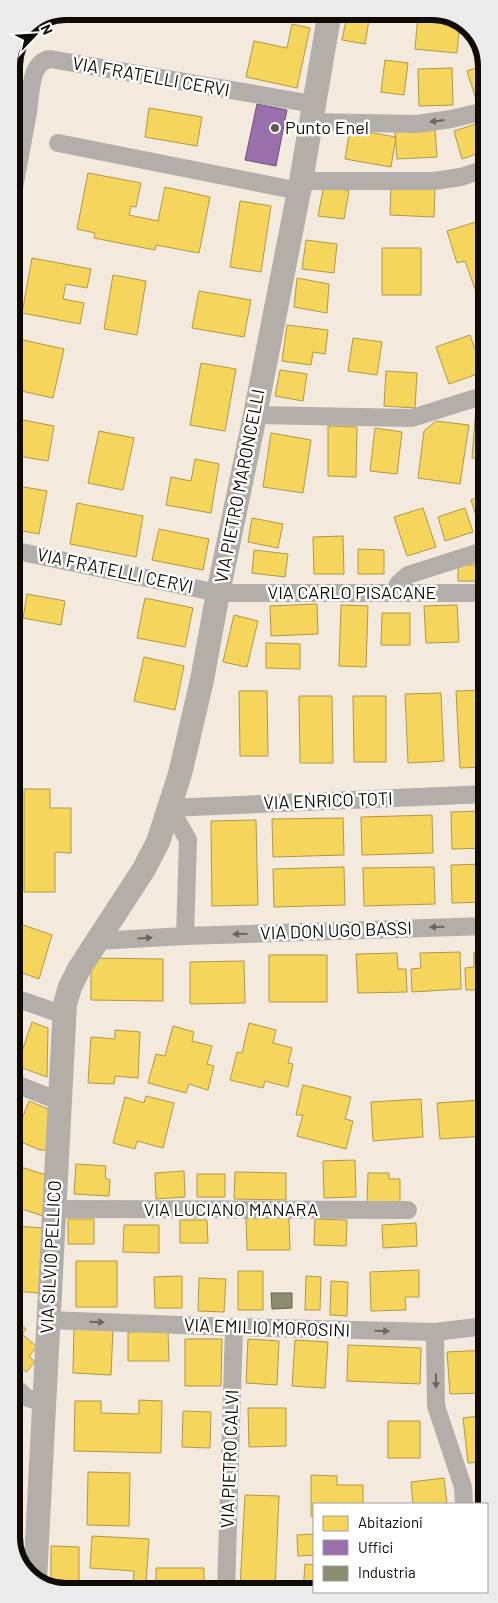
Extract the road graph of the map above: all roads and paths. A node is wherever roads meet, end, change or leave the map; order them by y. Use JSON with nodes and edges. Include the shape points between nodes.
{"nodes":[{"id":1,"x":328,"y":20,"type":"edge"},
{"id":2,"x":20,"y":110,"type":"edge"},
{"id":3,"x":28,"y":112,"type":"junction"},
{"id":4,"x":312,"y":113,"type":"junction"},
{"id":5,"x":478,"y":113,"type":"edge"},
{"id":6,"x":58,"y":143,"type":"dead end"},
{"id":7,"x":20,"y":156,"type":"edge"},
{"id":8,"x":478,"y":171,"type":"edge"},
{"id":9,"x":300,"y":186,"type":"junction"},
{"id":10,"x":478,"y":397,"type":"edge"},
{"id":11,"x":255,"y":415,"type":"junction"},
{"id":12,"x":20,"y":552,"type":"edge"},
{"id":13,"x":478,"y":553,"type":"edge"},
{"id":14,"x":218,"y":593,"type":"junction"},
{"id":15,"x":395,"y":593,"type":"junction"},
{"id":16,"x":478,"y":593,"type":"edge"},
{"id":17,"x":478,"y":794,"type":"edge"},
{"id":18,"x":170,"y":808,"type":"junction"},
{"id":19,"x":478,"y":926,"type":"edge"},
{"id":20,"x":185,"y":936,"type":"junction"},
{"id":21,"x":97,"y":941,"type":"junction"},
{"id":22,"x":20,"y":1000,"type":"edge"},
{"id":23,"x":64,"y":1015,"type":"junction"},
{"id":24,"x":20,"y":1086,"type":"edge"},
{"id":25,"x":59,"y":1101,"type":"junction"},
{"id":26,"x":54,"y":1209,"type":"junction"},
{"id":27,"x":408,"y":1210,"type":"dead end"},
{"id":28,"x":48,"y":1320,"type":"junction"},
{"id":29,"x":234,"y":1327,"type":"junction"},
{"id":30,"x":478,"y":1327,"type":"edge"},
{"id":31,"x":435,"y":1332,"type":"junction"},
{"id":32,"x":20,"y":1392,"type":"edge"},
{"id":33,"x":44,"y":1402,"type":"junction"},
{"id":34,"x":464,"y":1503,"type":"edge"},
{"id":35,"x":35,"y":1571,"type":"edge"},
{"id":36,"x":226,"y":1583,"type":"edge"}],
"edges":[{"from":1,"to":4,"type":"street","name":"VIA PIETRO MARONCELLI"},
{"from":2,"to":3,"type":"street"},
{"from":3,"to":4,"type":"street","name":"VIA FRATELLI CERVI","via":[[36,69],[40,62],[50,59]]},
{"from":3,"to":7,"type":"street","name":"VIA FRATELLI CERVI"},
{"from":5,"to":4,"type":"street","name":"VIA FRATELLI CERVI","one_way":true,"via":[[417,124]]},
{"from":4,"to":9,"type":"street","name":"VIA PIETRO MARONCELLI"},
{"from":6,"to":9,"type":"street"},
{"from":8,"to":9,"type":"street","via":[[434,181]]},
{"from":9,"to":11,"type":"street","name":"VIA PIETRO MARONCELLI"},
{"from":10,"to":11,"type":"street","via":[[412,418]]},
{"from":11,"to":14,"type":"street","name":"VIA PIETRO MARONCELLI"},
{"from":12,"to":14,"type":"street","name":"VIA FRATELLI CERVI"},
{"from":13,"to":15,"type":"street","via":[[410,574],[398,584]]},
{"from":14,"to":15,"type":"street","name":"VIA CARLO PISACANE"},
{"from":14,"to":18,"type":"street","name":"VIA PIETRO MARONCELLI","via":[[202,680]]},
{"from":15,"to":16,"type":"street","name":"VIA CARLO PISACANE"},
{"from":17,"to":18,"type":"street","name":"VIA ENRICO TOTI"},
{"from":18,"to":20,"type":"street","via":[[188,840]]},
{"from":18,"to":21,"type":"street","name":"VIA PIETRO MARONCELLI","via":[[144,869]]},
{"from":19,"to":20,"type":"street","name":"VIA DON UGO BASSI","one_way":true},
{"from":21,"to":20,"type":"street","name":"VIA DON UGO BASSI","one_way":true},
{"from":21,"to":23,"type":"street","name":"VIA SILVIO PELLICO","via":[[74,978],[66,998]]},
{"from":22,"to":23,"type":"street"},
{"from":23,"to":25,"type":"street","name":"VIA SILVIO PELLICO"},
{"from":24,"to":25,"type":"street"},
{"from":25,"to":26,"type":"street","name":"VIA SILVIO PELLICO"},
{"from":26,"to":27,"type":"street","name":"VIA LUCIANO MANARA"},
{"from":26,"to":28,"type":"street","name":"VIA SILVIO PELLICO"},
{"from":28,"to":29,"type":"street","name":"VIA EMILIO MOROSINI","one_way":true},
{"from":28,"to":33,"type":"street","name":"VIA SILVIO PELLICO"},
{"from":29,"to":31,"type":"street","name":"VIA EMILIO MOROSINI","one_way":true},
{"from":29,"to":36,"type":"street","name":"VIA PIETRO CALVI"},
{"from":30,"to":31,"type":"street","name":"VIA EMILIO MOROSINI"},
{"from":31,"to":34,"type":"street","one_way":true,"via":[[436,1406],[463,1487]]},
{"from":32,"to":33,"type":"street","via":[[27,1398]]},
{"from":33,"to":35,"type":"street","name":"VIA SILVIO PELLICO"}]}
